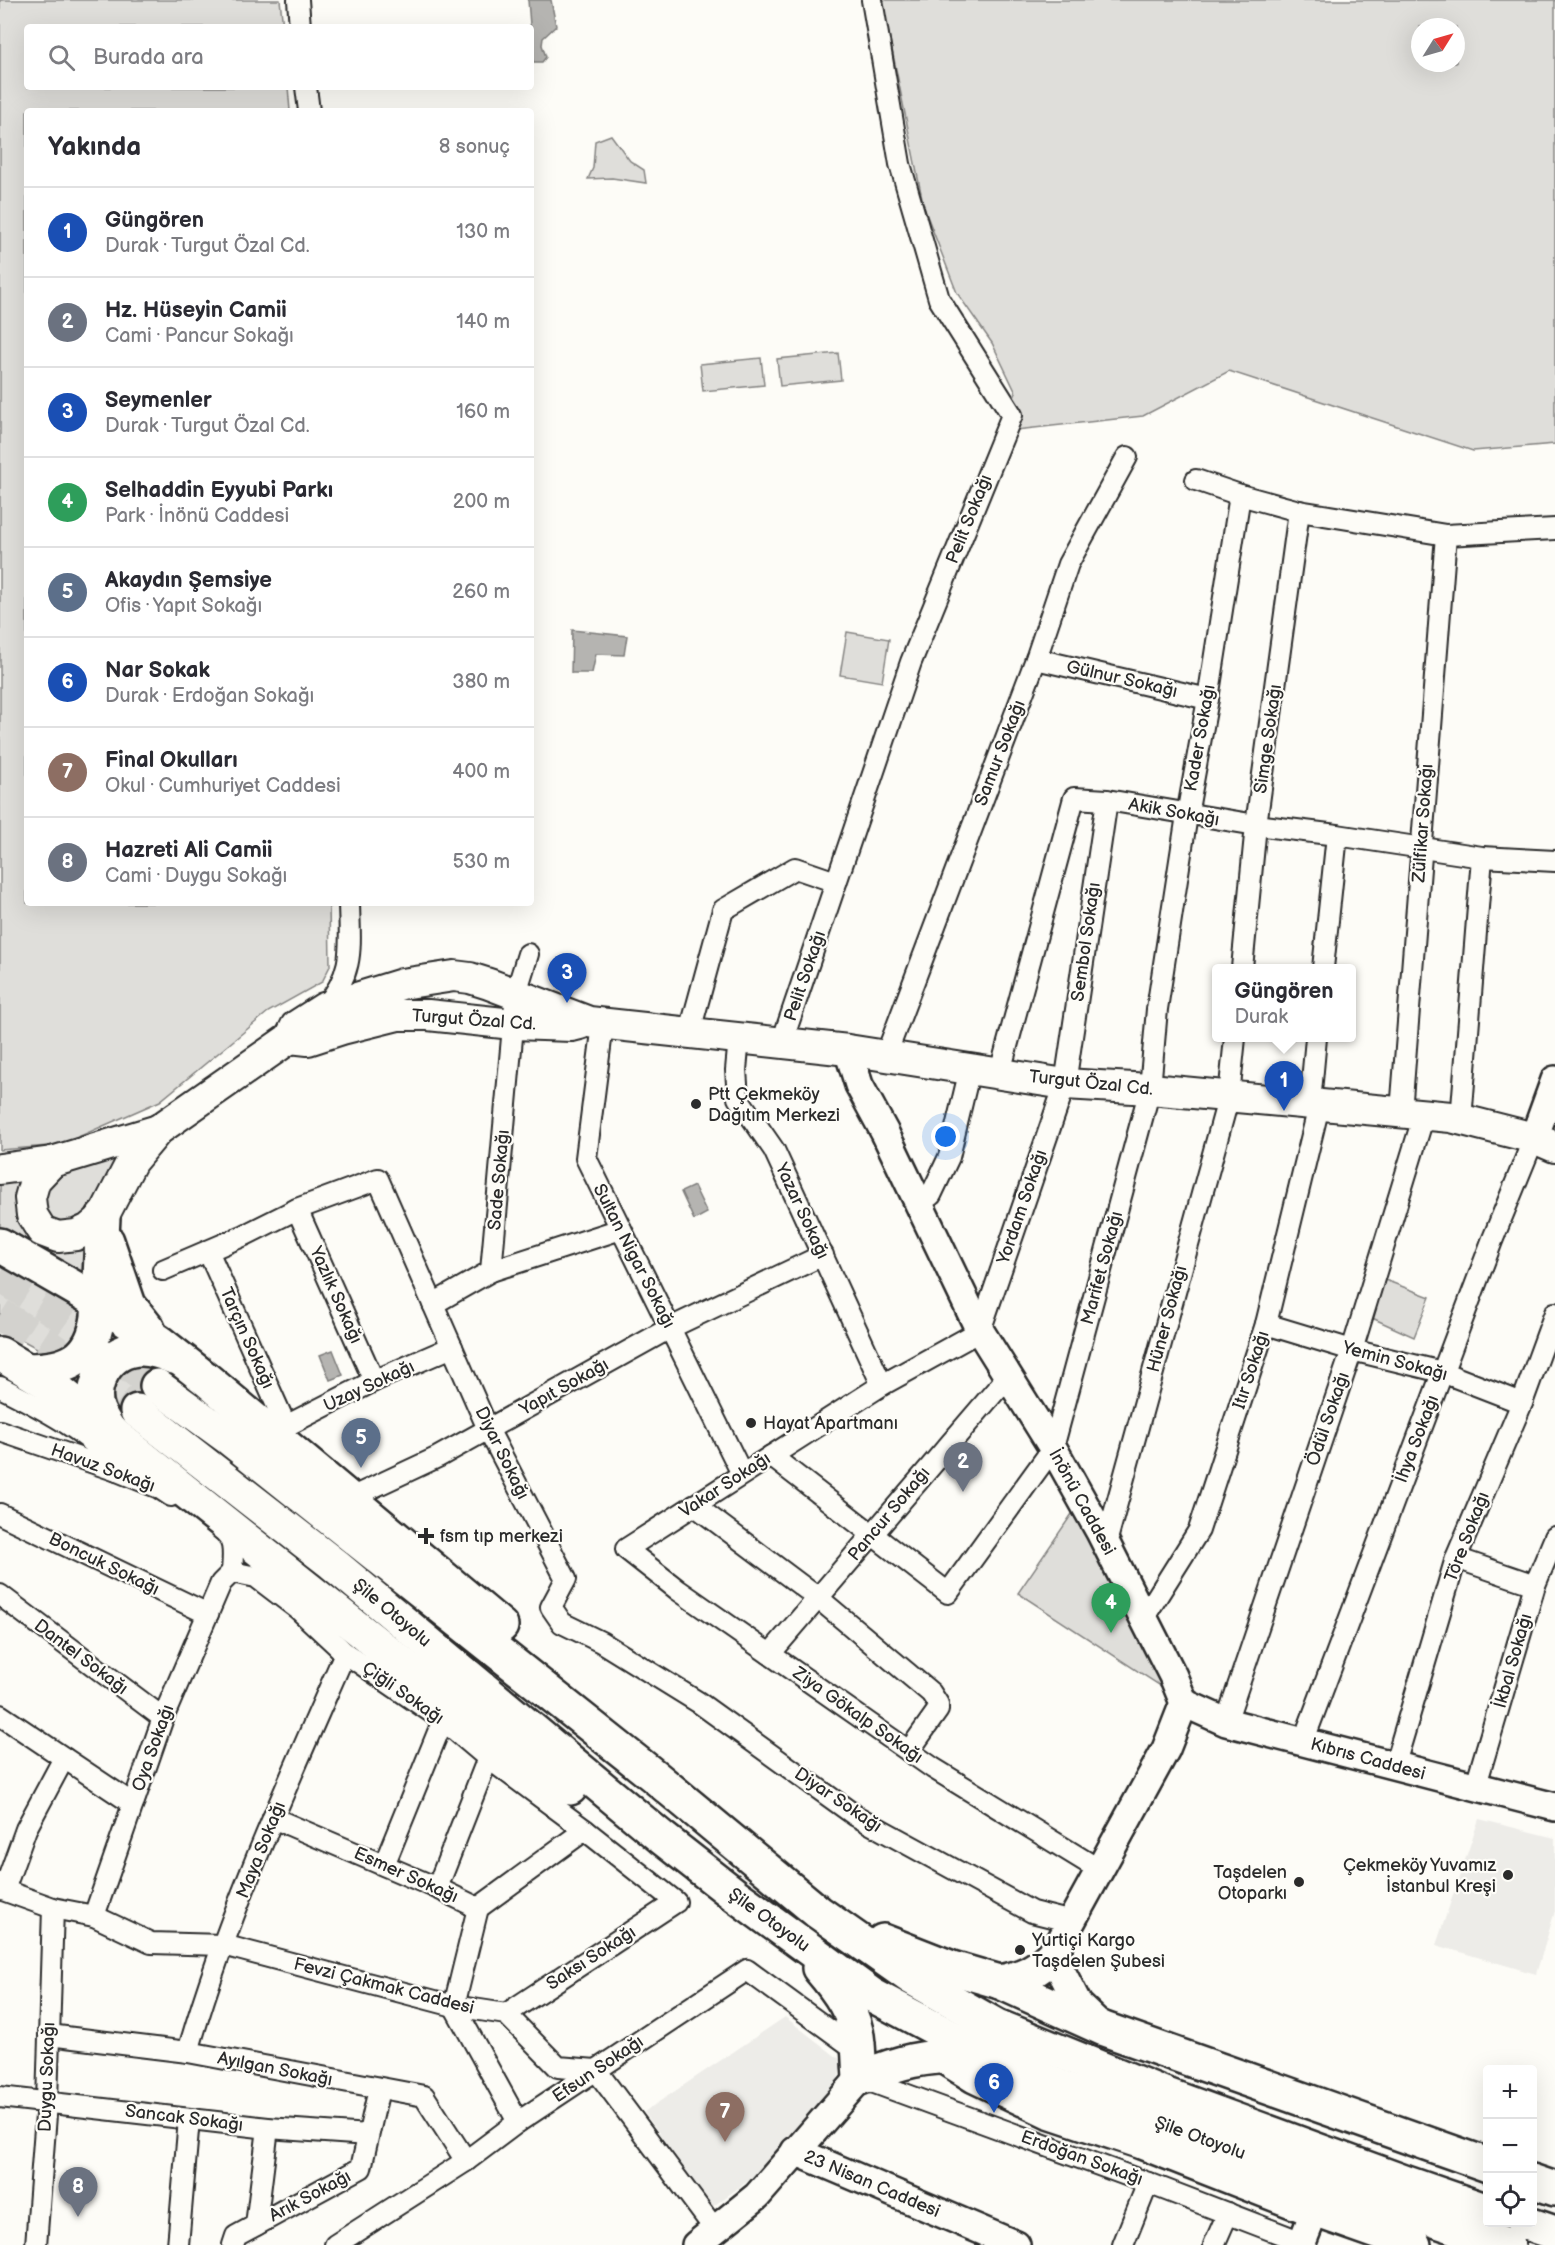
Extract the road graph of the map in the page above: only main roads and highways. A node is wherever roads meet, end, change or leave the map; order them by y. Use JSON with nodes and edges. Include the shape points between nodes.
{"nodes":[{"id":1,"x":596,"y":1023,"type":"junction"},
{"id":2,"x":290,"y":1038,"type":"junction"},
{"id":3,"x":158,"y":1130,"type":"junction"},
{"id":4,"x":1544,"y":1142,"type":"edge"},
{"id":5,"x":52,"y":1162,"type":"junction"},
{"id":6,"x":0,"y":1169,"type":"edge"},
{"id":7,"x":103,"y":1217,"type":"junction"},
{"id":8,"x":0,"y":1245,"type":"edge"},
{"id":9,"x":97,"y":1301,"type":"junction"},
{"id":10,"x":159,"y":1342,"type":"junction"},
{"id":11,"x":188,"y":1365,"type":"junction"},
{"id":12,"x":9,"y":1371,"type":"edge"},
{"id":13,"x":157,"y":1386,"type":"tunnel mouth"},
{"id":14,"x":137,"y":1411,"type":"tunnel mouth"},
{"id":15,"x":110,"y":1433,"type":"junction"},
{"id":16,"x":694,"y":1808,"type":"junction"},
{"id":17,"x":661,"y":1838,"type":"junction"},
{"id":18,"x":818,"y":1912,"type":"junction"},
{"id":19,"x":790,"y":1935,"type":"junction"},
{"id":20,"x":1053,"y":1955,"type":"road end"},
{"id":21,"x":1000,"y":1982,"type":"junction"},
{"id":22,"x":872,"y":1995,"type":"junction"},
{"id":23,"x":985,"y":2055,"type":"junction"},
{"id":24,"x":943,"y":2056,"type":"junction"},
{"id":25,"x":1483,"y":2163,"type":"edge"},
{"id":26,"x":1537,"y":2182,"type":"edge"},
{"id":27,"x":1555,"y":2189,"type":"edge"},
{"id":28,"x":1483,"y":2209,"type":"edge"},
{"id":29,"x":1535,"y":2227,"type":"edge"},
{"id":30,"x":1555,"y":2234,"type":"edge"},
{"id":31,"x":1414,"y":2245,"type":"edge"},
{"id":32,"x":1508,"y":2245,"type":"edge"}],
"edges":[{"from":1,"to":2,"type":"main road","name":"Turgut Özal Cd.","via":[[513,1024],[398,1015],[308,1040]]},
{"from":1,"to":2,"type":"main road","name":"Turgut Özal Cd.","via":[[516,993],[454,976],[402,984],[324,1008],[296,1026]]},
{"from":1,"to":4,"type":"main road","name":"Turgut Özal Cd.","via":[[848,1050],[1065,1084],[1413,1113],[1461,1120]]},
{"from":2,"to":3,"type":"main road","name":"Turgut Özal Cd."},
{"from":3,"to":5,"type":"main road"},
{"from":3,"to":7,"type":"main road","via":[[132,1161]]},
{"from":5,"to":6,"type":"main road"},
{"from":5,"to":7,"type":"main road","via":[[35,1180],[30,1198],[32,1215],[42,1231],[58,1237],[76,1235]]},
{"from":7,"to":9,"type":"highway"},
{"from":7,"to":10,"type":"highway","via":[[113,1262],[129,1305]]},
{"from":8,"to":9,"type":"highway"},
{"from":9,"to":10,"type":"highway"},
{"from":9,"to":12,"type":"highway","via":[[96,1331],[79,1359],[60,1367]]},
{"from":10,"to":11,"type":"highway"},
{"from":11,"to":15,"type":"highway","via":[[142,1348],[113,1359],[98,1379],[95,1398]]},
{"from":11,"to":16,"type":"highway","via":[[516,1640],[622,1734]]},
{"from":12,"to":15,"type":"highway","via":[[53,1386]]},
{"from":13,"to":16,"type":"highway","name":"Şile Otoyolu"},
{"from":14,"to":17,"type":"highway","name":"Şile Otoyolu","via":[[332,1563]]},
{"from":15,"to":17,"type":"highway","via":[[429,1685],[579,1794]]},
{"from":16,"to":18,"type":"highway","name":"Şile Otoyolu"},
{"from":17,"to":19,"type":"highway","name":"Şile Otoyolu"},
{"from":18,"to":21,"type":"highway","via":[[902,1950]]},
{"from":18,"to":28,"type":"highway","name":"Şile Otoyolu","via":[[912,1978],[997,2026],[1164,2094]]},
{"from":19,"to":22,"type":"highway","name":"Şile Otoyolu"},
{"from":19,"to":24,"type":"highway","via":[[839,1991],[850,2012],[859,2064],[888,2066]]},
{"from":20,"to":21,"type":"highway","via":[[1024,1977]]},
{"from":21,"to":25,"type":"highway","via":[[1104,2029]]},
{"from":22,"to":23,"type":"highway","name":"Şile Otoyolu"},
{"from":22,"to":24,"type":"highway"},
{"from":23,"to":24,"type":"highway"},
{"from":23,"to":32,"type":"highway","name":"Şile Otoyolu","via":[[1264,2162]]},
{"from":24,"to":31,"type":"highway","via":[[975,2076],[1049,2111]]},
{"from":26,"to":27,"type":"highway"},
{"from":29,"to":30,"type":"highway"}]}
